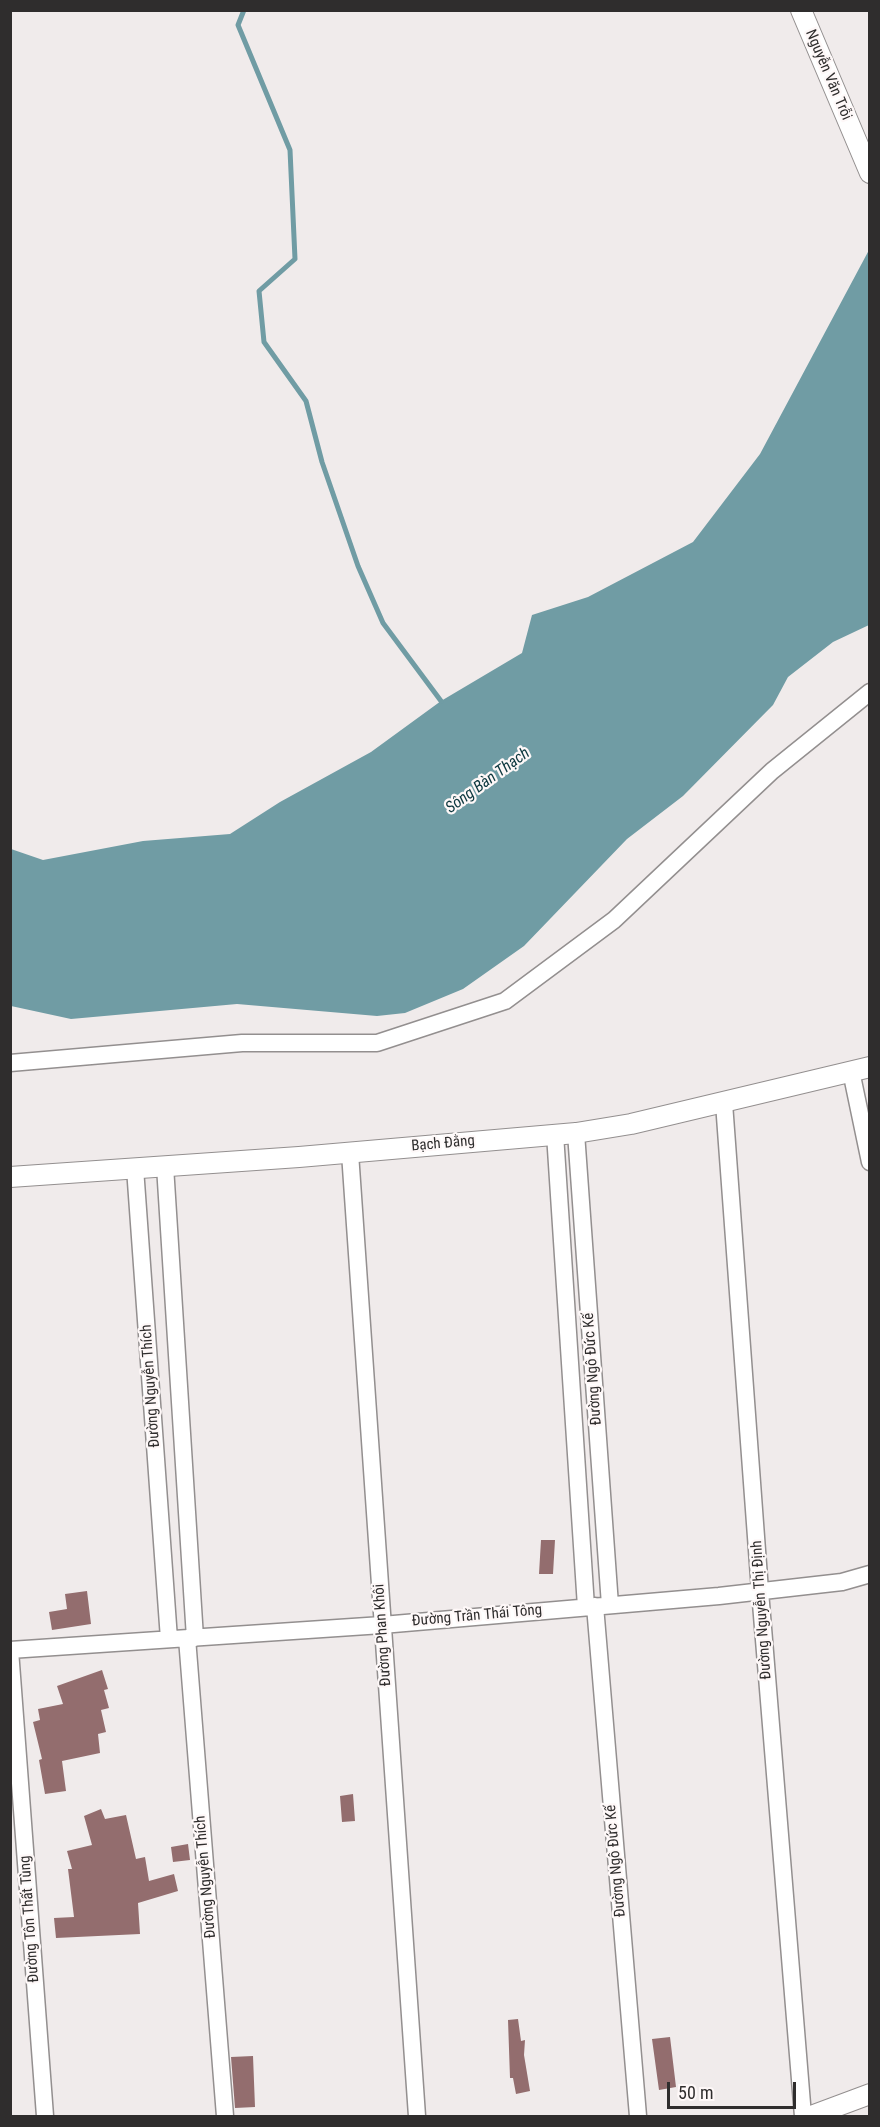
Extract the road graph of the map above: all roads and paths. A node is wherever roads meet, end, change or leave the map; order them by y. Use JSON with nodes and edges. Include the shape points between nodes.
{"nodes":[{"id":1,"x":801,"y":10,"type":"edge"},
{"id":2,"x":870,"y":173,"type":"edge"},
{"id":3,"x":870,"y":692,"type":"edge"},
{"id":4,"x":10,"y":1063,"type":"edge"},
{"id":5,"x":864,"y":1071,"type":"edge"},
{"id":6,"x":724,"y":1103,"type":"junction"},
{"id":7,"x":576,"y":1132,"type":"junction"},
{"id":8,"x":555,"y":1134,"type":"junction"},
{"id":9,"x":350,"y":1153,"type":"junction"},
{"id":10,"x":870,"y":1162,"type":"edge"},
{"id":11,"x":165,"y":1166,"type":"junction"},
{"id":12,"x":135,"y":1168,"type":"junction"},
{"id":13,"x":10,"y":1177,"type":"edge"},
{"id":14,"x":870,"y":1574,"type":"edge"},
{"id":15,"x":760,"y":1591,"type":"junction"},
{"id":16,"x":597,"y":1606,"type":"junction"},
{"id":17,"x":382,"y":1625,"type":"junction"},
{"id":18,"x":191,"y":1638,"type":"junction"},
{"id":19,"x":169,"y":1639,"type":"junction"},
{"id":20,"x":10,"y":1650,"type":"edge"},
{"id":21,"x":870,"y":2094,"type":"edge"},
{"id":22,"x":45,"y":2116,"type":"edge"},
{"id":23,"x":225,"y":2116,"type":"edge"},
{"id":24,"x":417,"y":2116,"type":"edge"},
{"id":25,"x":638,"y":2116,"type":"edge"},
{"id":26,"x":803,"y":2116,"type":"edge"},
{"id":27,"x":811,"y":2116,"type":"edge"}],
"edges":[{"from":1,"to":2,"type":"street","name":"Nguyễn Văn Trỗi"},
{"from":3,"to":4,"type":"street","via":[[772,771],[614,920],[505,1001],[377,1043],[242,1043]]},
{"from":5,"to":6,"type":"street","name":"Bạch Đằng"},
{"from":5,"to":10,"type":"street"},
{"from":6,"to":7,"type":"street","name":"Bạch Đằng"},
{"from":6,"to":15,"type":"street","name":"Đường Nguyễn Thị Định"},
{"from":7,"to":8,"type":"street","name":"Bạch Đằng"},
{"from":7,"to":16,"type":"street","name":"Đường Ngô Đức Kế"},
{"from":8,"to":9,"type":"street","name":"Bạch Đằng"},
{"from":8,"to":16,"type":"street","name":"Đường Ngô Đức Kế"},
{"from":9,"to":11,"type":"street","name":"Bạch Đằng"},
{"from":9,"to":17,"type":"street","name":"Đường Phan Khôi"},
{"from":11,"to":12,"type":"street","name":"Bạch Đằng"},
{"from":11,"to":18,"type":"street","name":"Đường Nguyễn Thích"},
{"from":12,"to":13,"type":"street","name":"Bạch Đằng"},
{"from":12,"to":19,"type":"street","name":"Đường Nguyễn Thích"},
{"from":14,"to":15,"type":"street","name":"Đường Trần Thái Tông","via":[[832,1583]]},
{"from":15,"to":16,"type":"street","name":"Đường Trần Thái Tông"},
{"from":15,"to":26,"type":"street","name":"Đường Nguyễn Thị Định"},
{"from":16,"to":17,"type":"street","name":"Đường Trần Thái Tông"},
{"from":16,"to":25,"type":"street","name":"Đường Ngô Đức Kế"},
{"from":17,"to":18,"type":"street","name":"Đường Trần Thái Tông"},
{"from":17,"to":24,"type":"street","name":"Đường Phan Khôi"},
{"from":18,"to":19,"type":"street","name":"Đường Trần Thái Tông"},
{"from":18,"to":23,"type":"street","name":"Đường Nguyễn Thích"},
{"from":19,"to":20,"type":"street","name":"Đường Trần Thái Tông"},
{"from":20,"to":22,"type":"street","name":"Đường Tôn Thất Tùng"},
{"from":21,"to":27,"type":"street"}]}
